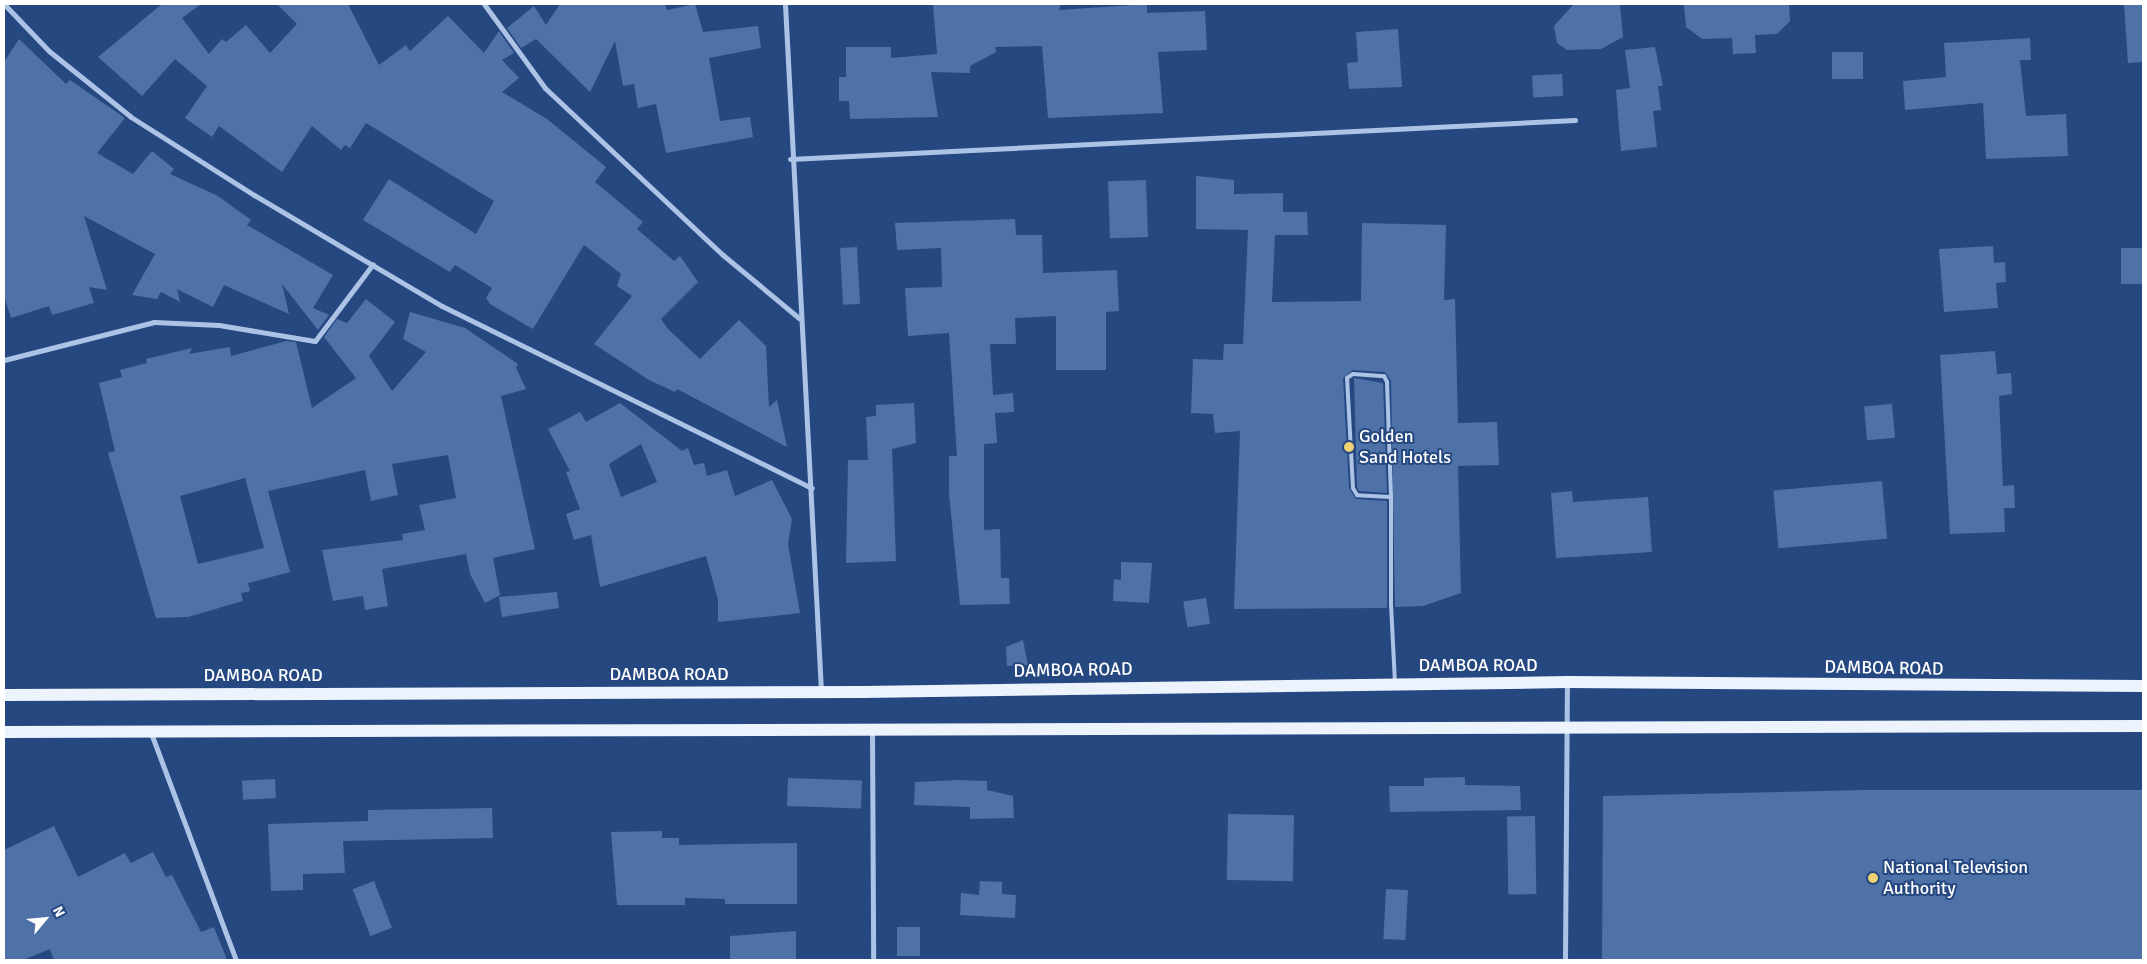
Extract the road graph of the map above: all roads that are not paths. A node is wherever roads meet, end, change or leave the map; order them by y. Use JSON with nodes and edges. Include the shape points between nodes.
{"nodes":[{"id":1,"x":4,"y":4,"type":"edge"},
{"id":2,"x":484,"y":4,"type":"edge"},
{"id":3,"x":785,"y":4,"type":"edge"},
{"id":4,"x":1575,"y":120,"type":"dead end"},
{"id":5,"x":790,"y":159,"type":"junction"},
{"id":6,"x":373,"y":264,"type":"junction"},
{"id":7,"x":799,"y":318,"type":"junction"},
{"id":8,"x":4,"y":360,"type":"edge"},
{"id":9,"x":812,"y":488,"type":"junction"},
{"id":10,"x":1391,"y":497,"type":"junction"},
{"id":11,"x":1567,"y":682,"type":"junction"},
{"id":12,"x":1395,"y":683,"type":"junction"},
{"id":13,"x":2143,"y":686,"type":"edge"},
{"id":14,"x":821,"y":691,"type":"junction"},
{"id":15,"x":4,"y":695,"type":"edge"},
{"id":16,"x":1569,"y":726,"type":"junction"},
{"id":17,"x":2143,"y":726,"type":"edge"},
{"id":18,"x":872,"y":731,"type":"junction"},
{"id":19,"x":4,"y":732,"type":"edge"},
{"id":20,"x":151,"y":733,"type":"junction"},
{"id":21,"x":236,"y":960,"type":"edge"},
{"id":22,"x":873,"y":960,"type":"edge"},
{"id":23,"x":1565,"y":960,"type":"edge"}],
"edges":[{"from":1,"to":6,"type":"street","via":[[48,51],[131,117]]},
{"from":2,"to":7,"type":"street","via":[[545,88],[723,255]]},
{"from":3,"to":5,"type":"street"},
{"from":4,"to":5,"type":"street"},
{"from":5,"to":7,"type":"street"},
{"from":6,"to":8,"type":"street","via":[[316,341],[218,324],[154,322]]},
{"from":6,"to":9,"type":"street","via":[[450,310]]},
{"from":7,"to":9,"type":"street"},
{"from":9,"to":14,"type":"street"},
{"from":10,"to":10,"type":"lane","via":[[1388,382],[1384,376],[1353,374],[1347,378],[1353,488],[1357,495]]},
{"from":10,"to":12,"type":"lane"},
{"from":11,"to":12,"type":"main road","name":"DAMBOA ROAD"},
{"from":11,"to":13,"type":"main road","name":"DAMBOA ROAD"},
{"from":11,"to":16,"type":"street"},
{"from":12,"to":14,"type":"main road","name":"DAMBOA ROAD"},
{"from":14,"to":15,"type":"main road","name":"DAMBOA ROAD"},
{"from":16,"to":17,"type":"main road"},
{"from":16,"to":18,"type":"main road"},
{"from":16,"to":23,"type":"street"},
{"from":18,"to":20,"type":"main road"},
{"from":18,"to":22,"type":"street"},
{"from":19,"to":20,"type":"main road"},
{"from":20,"to":21,"type":"street"}]}
